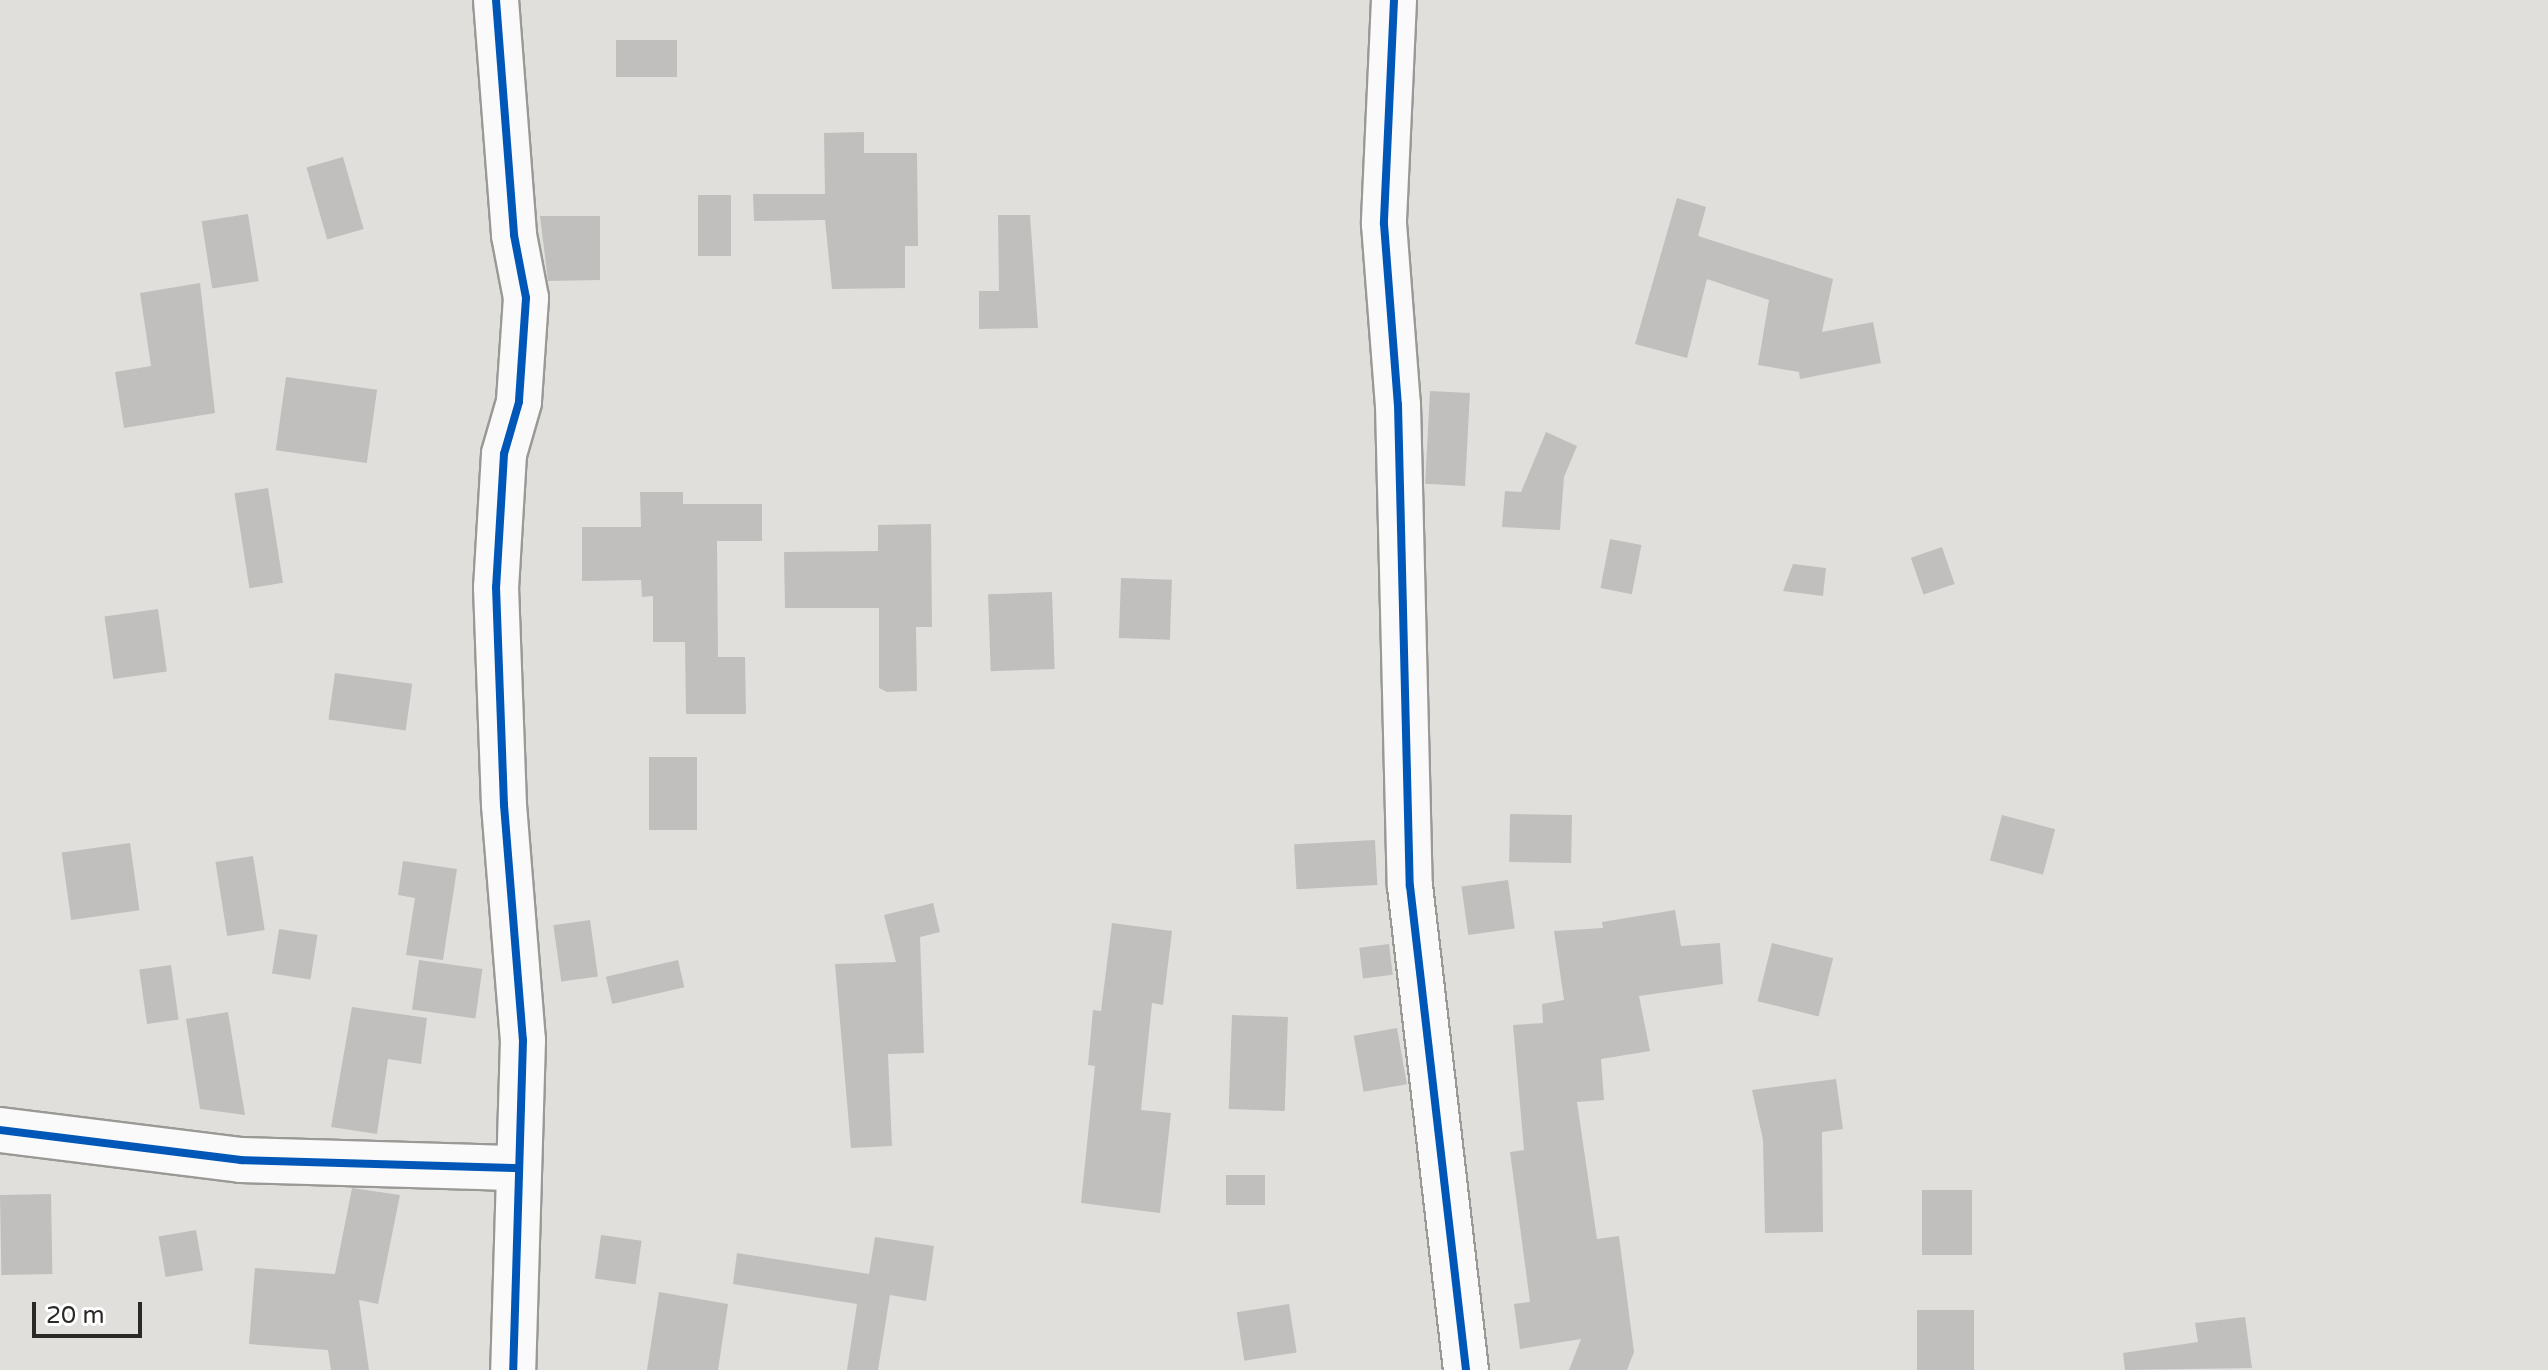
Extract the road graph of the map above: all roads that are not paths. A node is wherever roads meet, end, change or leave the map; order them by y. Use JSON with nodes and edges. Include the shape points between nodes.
{"nodes":[{"id":1,"x":496,"y":0,"type":"edge"},
{"id":2,"x":1394,"y":0,"type":"edge"},
{"id":3,"x":0,"y":1130,"type":"edge"},
{"id":4,"x":518,"y":1168,"type":"junction"},
{"id":5,"x":513,"y":1370,"type":"edge"},
{"id":6,"x":1466,"y":1370,"type":"edge"}],
"edges":[{"from":1,"to":4,"type":"street","via":[[514,235],[526,298],[519,402],[504,454],[496,587],[504,805],[523,1040]]},
{"from":2,"to":6,"type":"street","via":[[1384,224],[1398,405],[1410,886]]},
{"from":3,"to":4,"type":"street","via":[[241,1160]]},
{"from":4,"to":5,"type":"street"}]}
